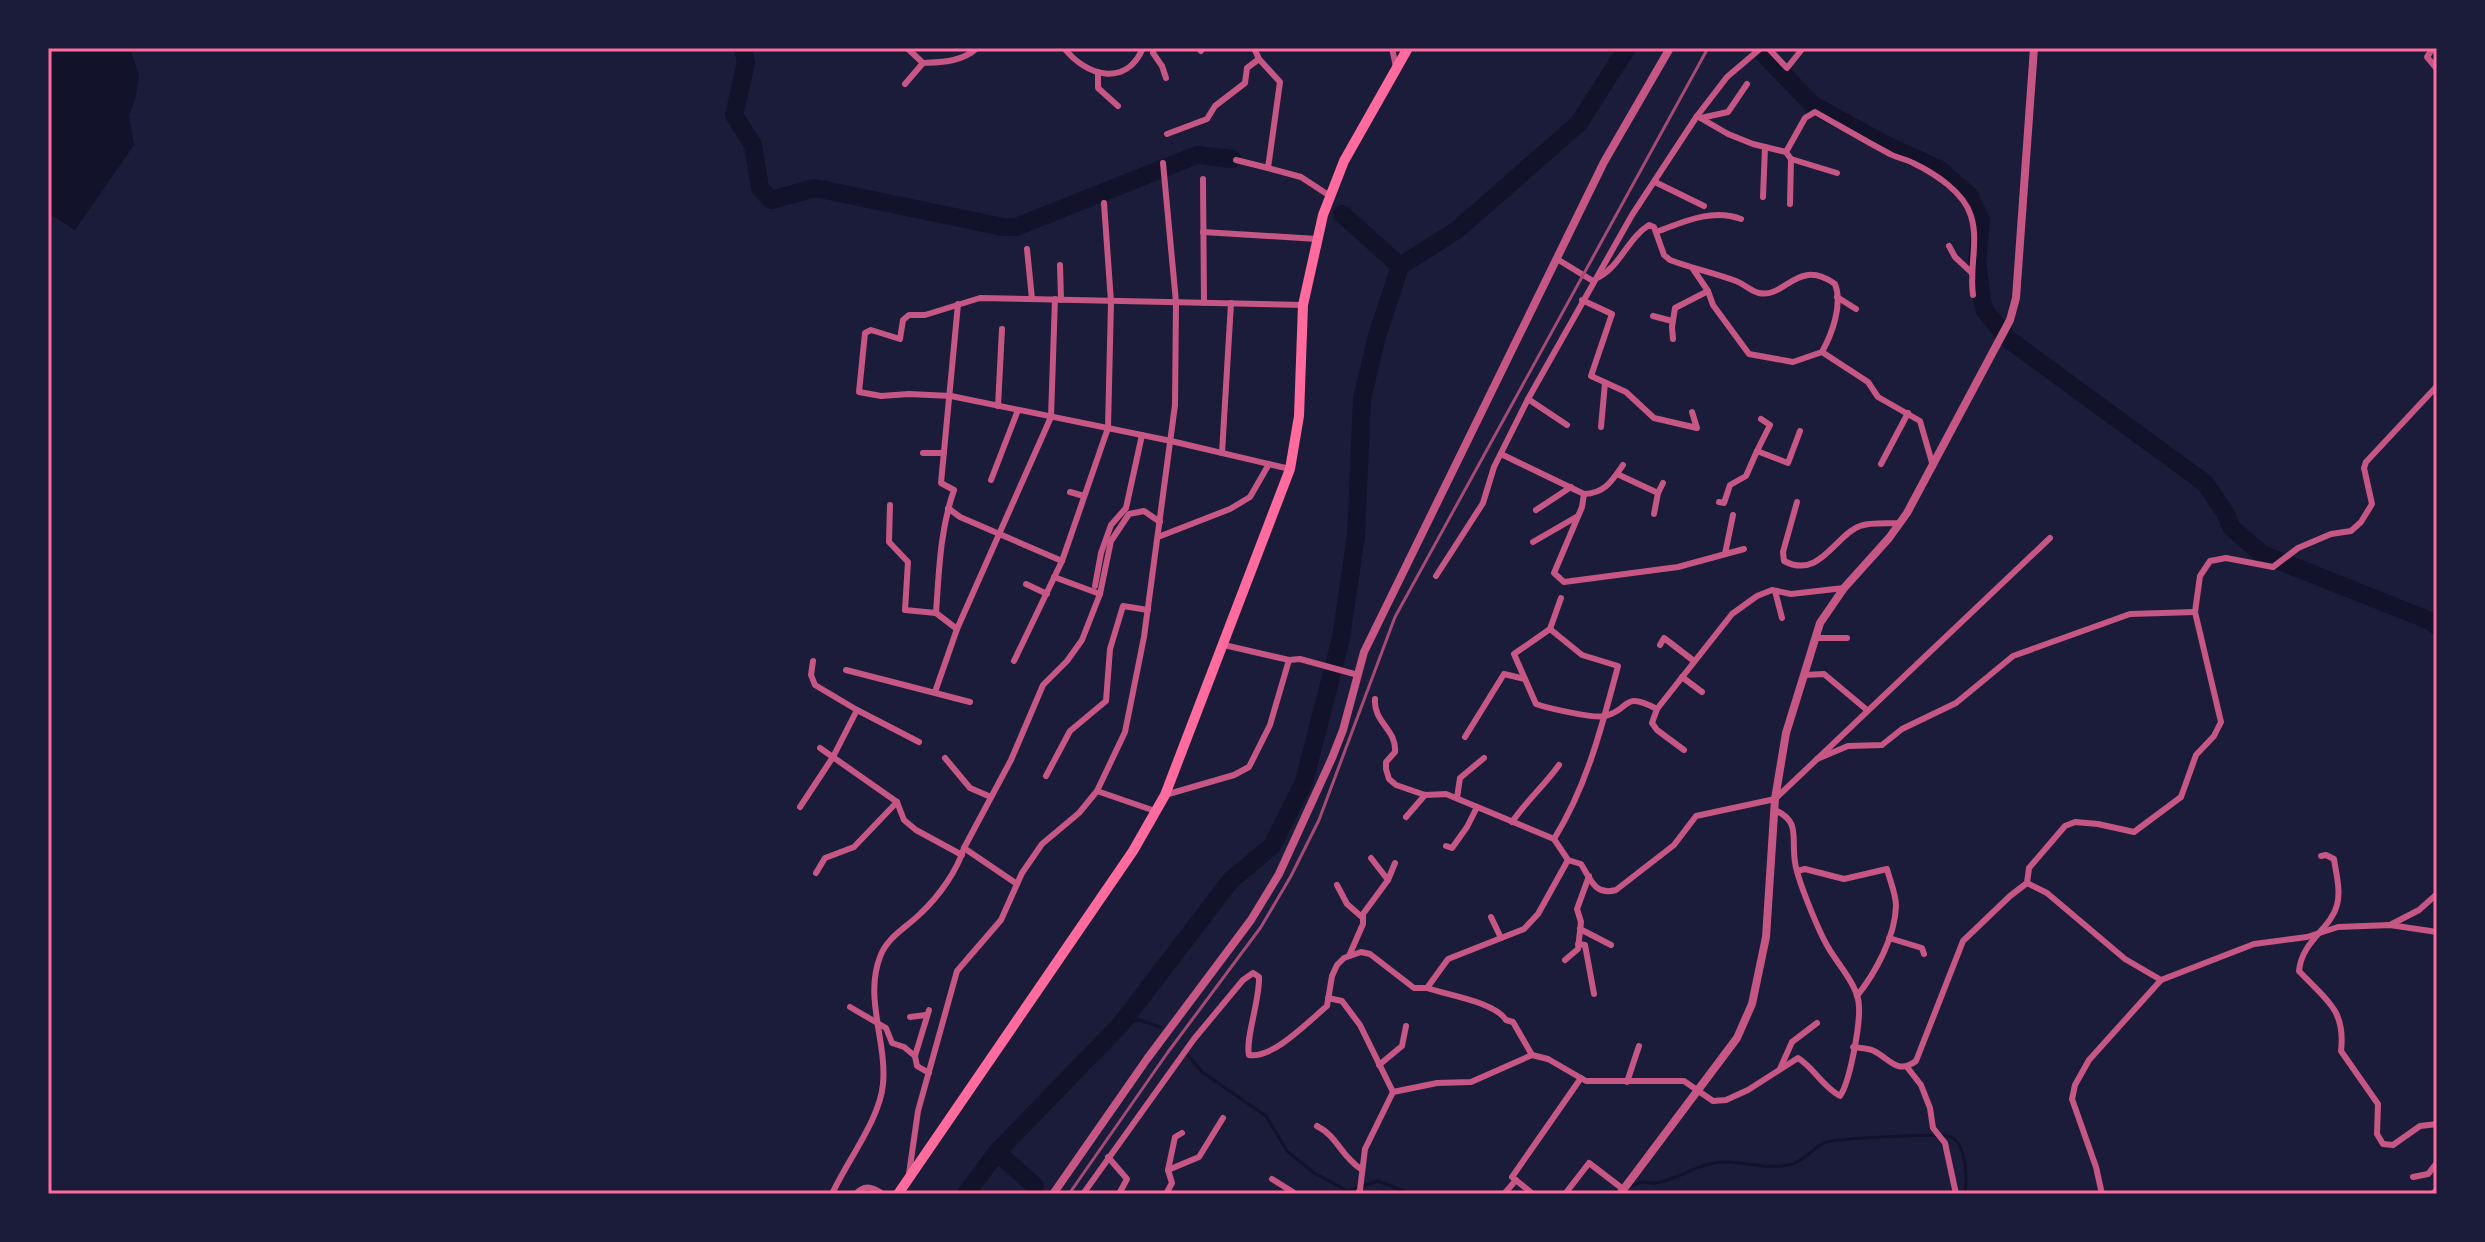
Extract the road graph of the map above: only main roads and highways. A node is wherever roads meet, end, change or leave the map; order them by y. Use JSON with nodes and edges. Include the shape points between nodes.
{"nodes":[{"id":1,"x":1408,"y":48,"type":"edge"},
{"id":2,"x":898,"y":1194,"type":"edge"}],
"edges":[{"from":1,"to":2,"type":"highway","via":[[1330,196],[1303,305],[1299,416],[1290,469],[1165,795],[1133,851]]}]}
